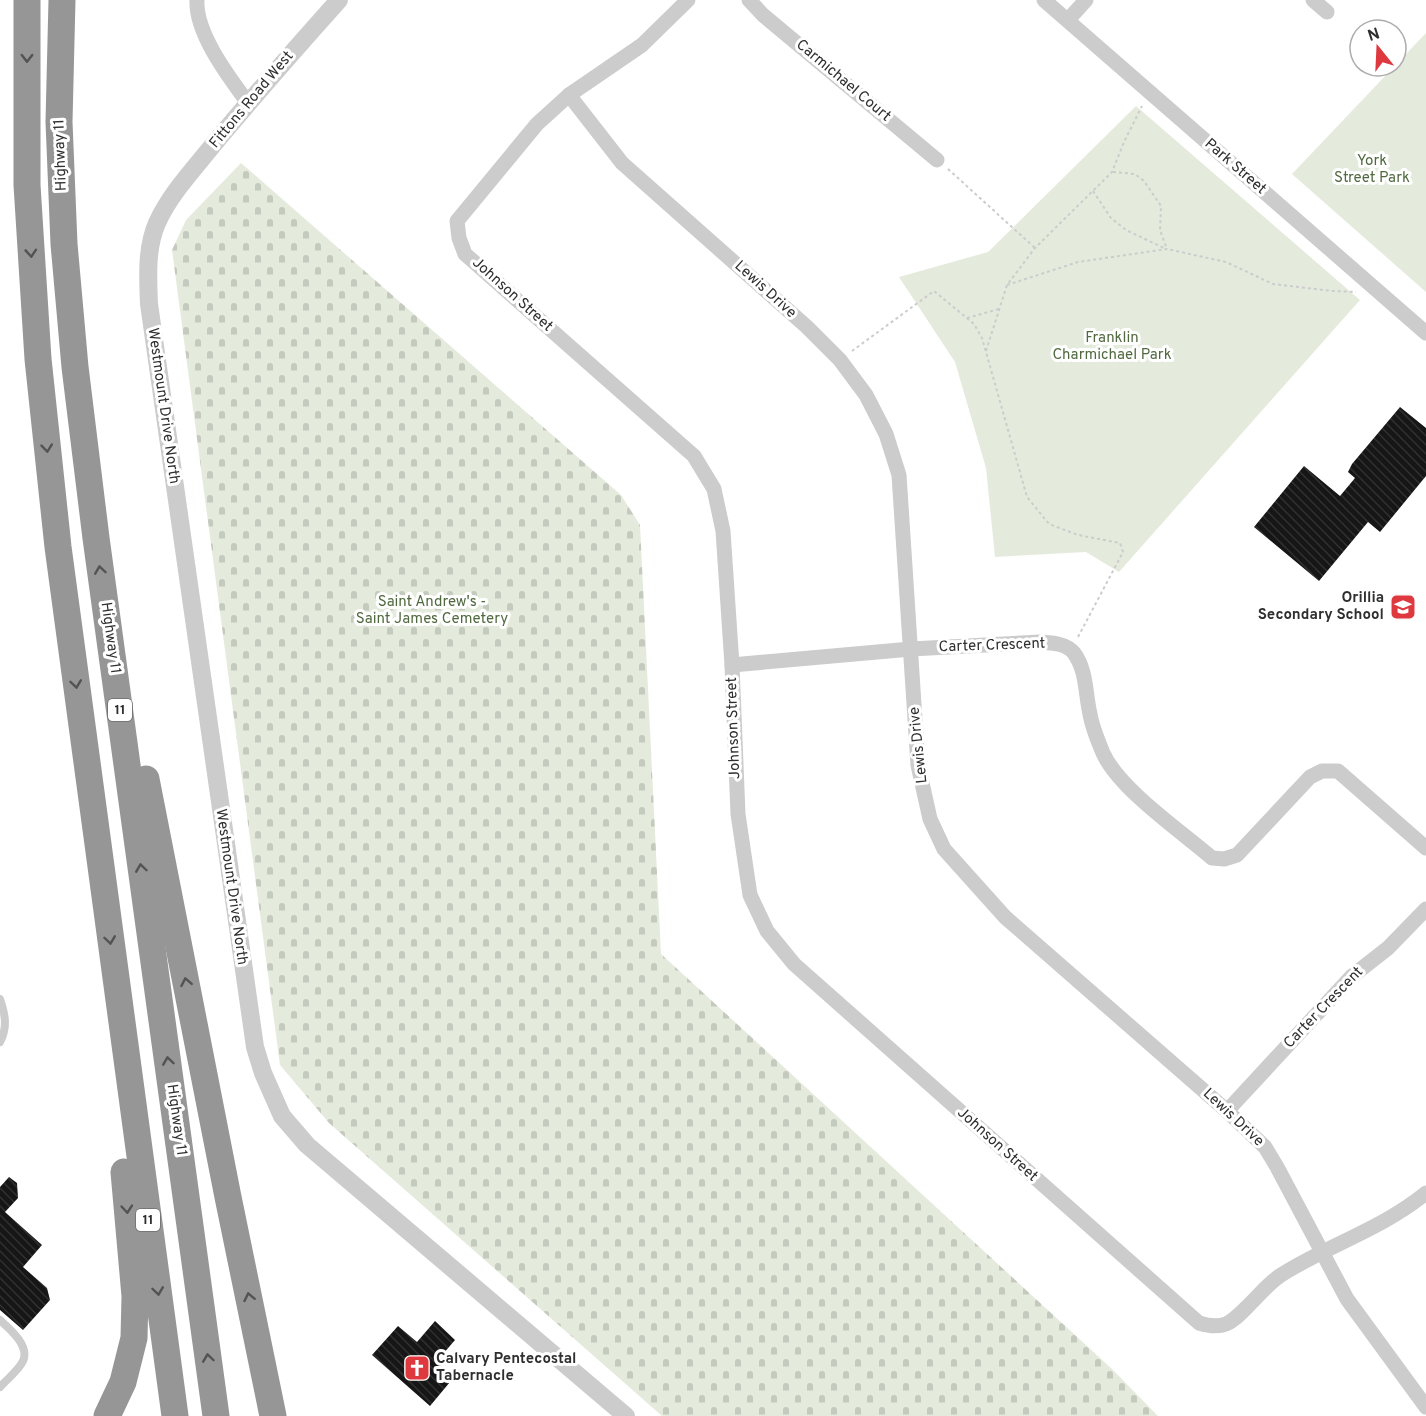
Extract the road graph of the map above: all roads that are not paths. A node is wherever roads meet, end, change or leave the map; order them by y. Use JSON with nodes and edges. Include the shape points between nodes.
{"nodes":[{"id":1,"x":27,"y":0,"type":"edge"},
{"id":2,"x":62,"y":0,"type":"edge"},
{"id":3,"x":197,"y":0,"type":"edge"},
{"id":4,"x":339,"y":0,"type":"edge"},
{"id":5,"x":688,"y":0,"type":"edge"},
{"id":6,"x":749,"y":0,"type":"edge"},
{"id":7,"x":1044,"y":0,"type":"edge"},
{"id":8,"x":1086,"y":0,"type":"edge"},
{"id":9,"x":1312,"y":0,"type":"edge"},
{"id":10,"x":1327,"y":12,"type":"dead end"},
{"id":11,"x":1068,"y":21,"type":"junction"},
{"id":12,"x":569,"y":95,"type":"junction"},
{"id":13,"x":248,"y":102,"type":"junction"},
{"id":14,"x":937,"y":160,"type":"road end"},
{"id":15,"x":167,"y":203,"type":"joint"},
{"id":16,"x":1426,"y":333,"type":"edge"},
{"id":17,"x":105,"y":604,"type":"junction"},
{"id":18,"x":911,"y":649,"type":"junction"},
{"id":19,"x":732,"y":665,"type":"junction"},
{"id":20,"x":1426,"y":848,"type":"edge"},
{"id":21,"x":1426,"y":909,"type":"edge"},
{"id":22,"x":0,"y":999,"type":"edge"},
{"id":23,"x":122,"y":1025,"type":"junction"},
{"id":24,"x":0,"y":1042,"type":"edge"},
{"id":25,"x":1227,"y":1111,"type":"junction"},
{"id":26,"x":1426,"y":1193,"type":"edge"},
{"id":27,"x":1322,"y":1253,"type":"junction"},
{"id":28,"x":0,"y":1320,"type":"edge"},
{"id":29,"x":0,"y":1387,"type":"edge"},
{"id":30,"x":1426,"y":1407,"type":"edge"},
{"id":31,"x":107,"y":1416,"type":"edge"},
{"id":32,"x":175,"y":1416,"type":"edge"},
{"id":33,"x":216,"y":1416,"type":"edge"},
{"id":34,"x":273,"y":1416,"type":"edge"},
{"id":35,"x":626,"y":1416,"type":"edge"}],
"edges":[{"from":1,"to":23,"type":"highway","number":"11","one_way":true,"via":[[27,185],[38,359],[58,547]]},
{"from":17,"to":2,"type":"highway","name":"Highway 11","number":"11","one_way":true,"via":[[64,244],[59,122]]},
{"from":3,"to":13,"type":"street","via":[[208,42]]},
{"from":4,"to":13,"type":"street","name":"Fittons Road West"},
{"from":5,"to":12,"type":"street","name":"Johnson Street","via":[[642,45]]},
{"from":6,"to":14,"type":"street","name":"Carmichael Court"},
{"from":7,"to":11,"type":"street","name":"Park Street"},
{"from":8,"to":11,"type":"street"},
{"from":9,"to":10,"type":"street"},
{"from":11,"to":16,"type":"street","name":"Park Street"},
{"from":12,"to":18,"type":"street","name":"Lewis Drive","via":[[622,163],[807,327],[840,360],[866,395],[886,434],[899,475]]},
{"from":12,"to":19,"type":"street","name":"Johnson Street","via":[[537,124],[457,221],[459,238],[465,254],[694,456],[714,489],[723,531]]},
{"from":13,"to":15,"type":"street","name":"Fittons Road West"},
{"from":15,"to":35,"type":"street","name":"Westmount Drive North","via":[[150,248],[149,304],[253,1035],[263,1073],[282,1116],[307,1145]]},
{"from":33,"to":17,"type":"highway","name":"Highway 11","number":"11","one_way":true},
{"from":34,"to":17,"type":"highway","one_way":true,"via":[[127,681]]},
{"from":18,"to":19,"type":"street","name":"Carter Crescent"},
{"from":18,"to":20,"type":"street","name":"Carter Crescent","via":[[1040,642],[1057,643],[1072,650],[1085,678],[1090,715],[1104,756],[1129,789],[1212,858],[1237,855],[1310,777],[1322,771],[1338,771]]},
{"from":18,"to":25,"type":"street","name":"Lewis Drive","via":[[918,765],[930,819],[944,849],[1005,917]]},
{"from":19,"to":27,"type":"street","name":"Johnson Street","via":[[738,814],[750,896],[767,931],[794,963],[1199,1323],[1217,1327],[1231,1323],[1281,1275]]},
{"from":21,"to":25,"type":"street","name":"Carter Crescent","via":[[1388,948],[1351,977]]},
{"from":22,"to":24,"type":"lane","via":[[6,1022]]},
{"from":23,"to":31,"type":"highway","one_way":true,"via":[[117,1085],[135,1296],[134,1338],[123,1382]]},
{"from":23,"to":32,"type":"highway","number":"11","one_way":true},
{"from":25,"to":27,"type":"street","name":"Lewis Drive","via":[[1264,1147]]},
{"from":26,"to":27,"type":"street","name":"Johnson Street","via":[[1376,1226]]},
{"from":27,"to":30,"type":"street","name":"Lewis Drive","via":[[1347,1299]]},
{"from":28,"to":29,"type":"lane","via":[[18,1338],[24,1355],[23,1362]]}]}
